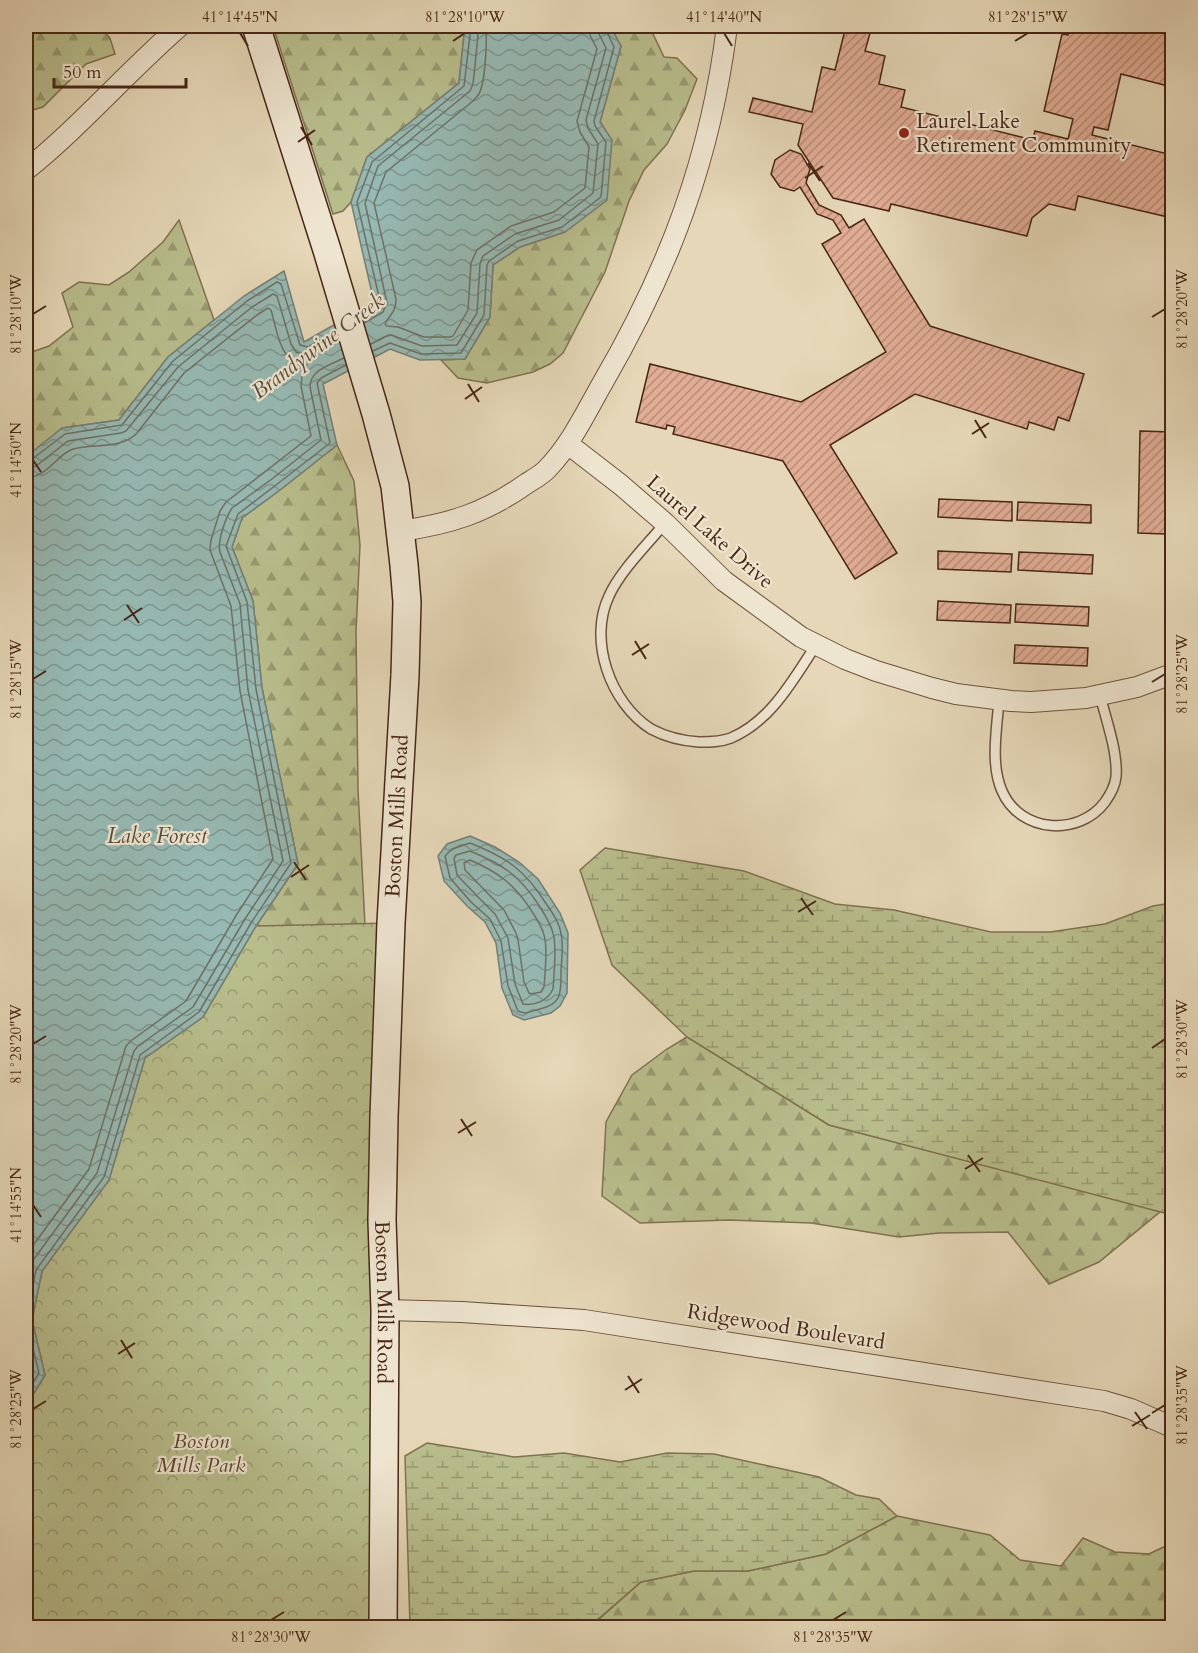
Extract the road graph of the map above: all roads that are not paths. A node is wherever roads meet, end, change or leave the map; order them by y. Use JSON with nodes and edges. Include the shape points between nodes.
{"nodes":[{"id":1,"x":180,"y":26,"type":"edge"},
{"id":2,"x":256,"y":26,"type":"edge"},
{"id":3,"x":727,"y":26,"type":"edge"},
{"id":4,"x":26,"y":170,"type":"edge"},
{"id":5,"x":568,"y":444,"type":"junction"},
{"id":6,"x":665,"y":524,"type":"junction"},
{"id":7,"x":400,"y":531,"type":"junction"},
{"id":8,"x":816,"y":645,"type":"junction"},
{"id":9,"x":1173,"y":674,"type":"edge"},
{"id":10,"x":1100,"y":695,"type":"junction"},
{"id":11,"x":999,"y":700,"type":"junction"},
{"id":12,"x":385,"y":1310,"type":"junction"},
{"id":13,"x":1173,"y":1427,"type":"edge"},
{"id":14,"x":383,"y":1628,"type":"edge"}],
"edges":[{"from":1,"to":4,"type":"street"},
{"from":2,"to":7,"type":"street","name":"Boston Mills Road","via":[[376,414],[395,486]]},
{"from":3,"to":5,"type":"street","via":[[704,149],[673,244],[640,315]]},
{"from":5,"to":6,"type":"street","name":"Laurel Lake Drive"},
{"from":5,"to":7,"type":"street","via":[[547,469],[481,511],[427,528]]},
{"from":6,"to":8,"type":"street","name":"Laurel Lake Drive","via":[[724,581]]},
{"from":6,"to":8,"type":"lane","via":[[621,576],[602,619],[601,642],[608,669],[621,698],[639,719],[662,734],[681,740],[728,740],[767,714]]},
{"from":7,"to":12,"type":"street","name":"Boston Mills Road","via":[[407,602],[384,1106]]},
{"from":8,"to":11,"type":"street","name":"Laurel Lake Drive","via":[[844,659],[932,688]]},
{"from":9,"to":10,"type":"street","name":"Laurel Lake Drive"},
{"from":10,"to":11,"type":"street","name":"Laurel Lake Drive","via":[[1031,702]]},
{"from":10,"to":11,"type":"lane","via":[[1115,758],[1113,788],[1092,815],[1059,826],[1024,817],[1002,793],[996,765]]},
{"from":12,"to":13,"type":"street","name":"Ridgewood Boulevard","via":[[584,1320],[1104,1401]]},
{"from":12,"to":14,"type":"street","name":"Boston Mills Road"}]}
